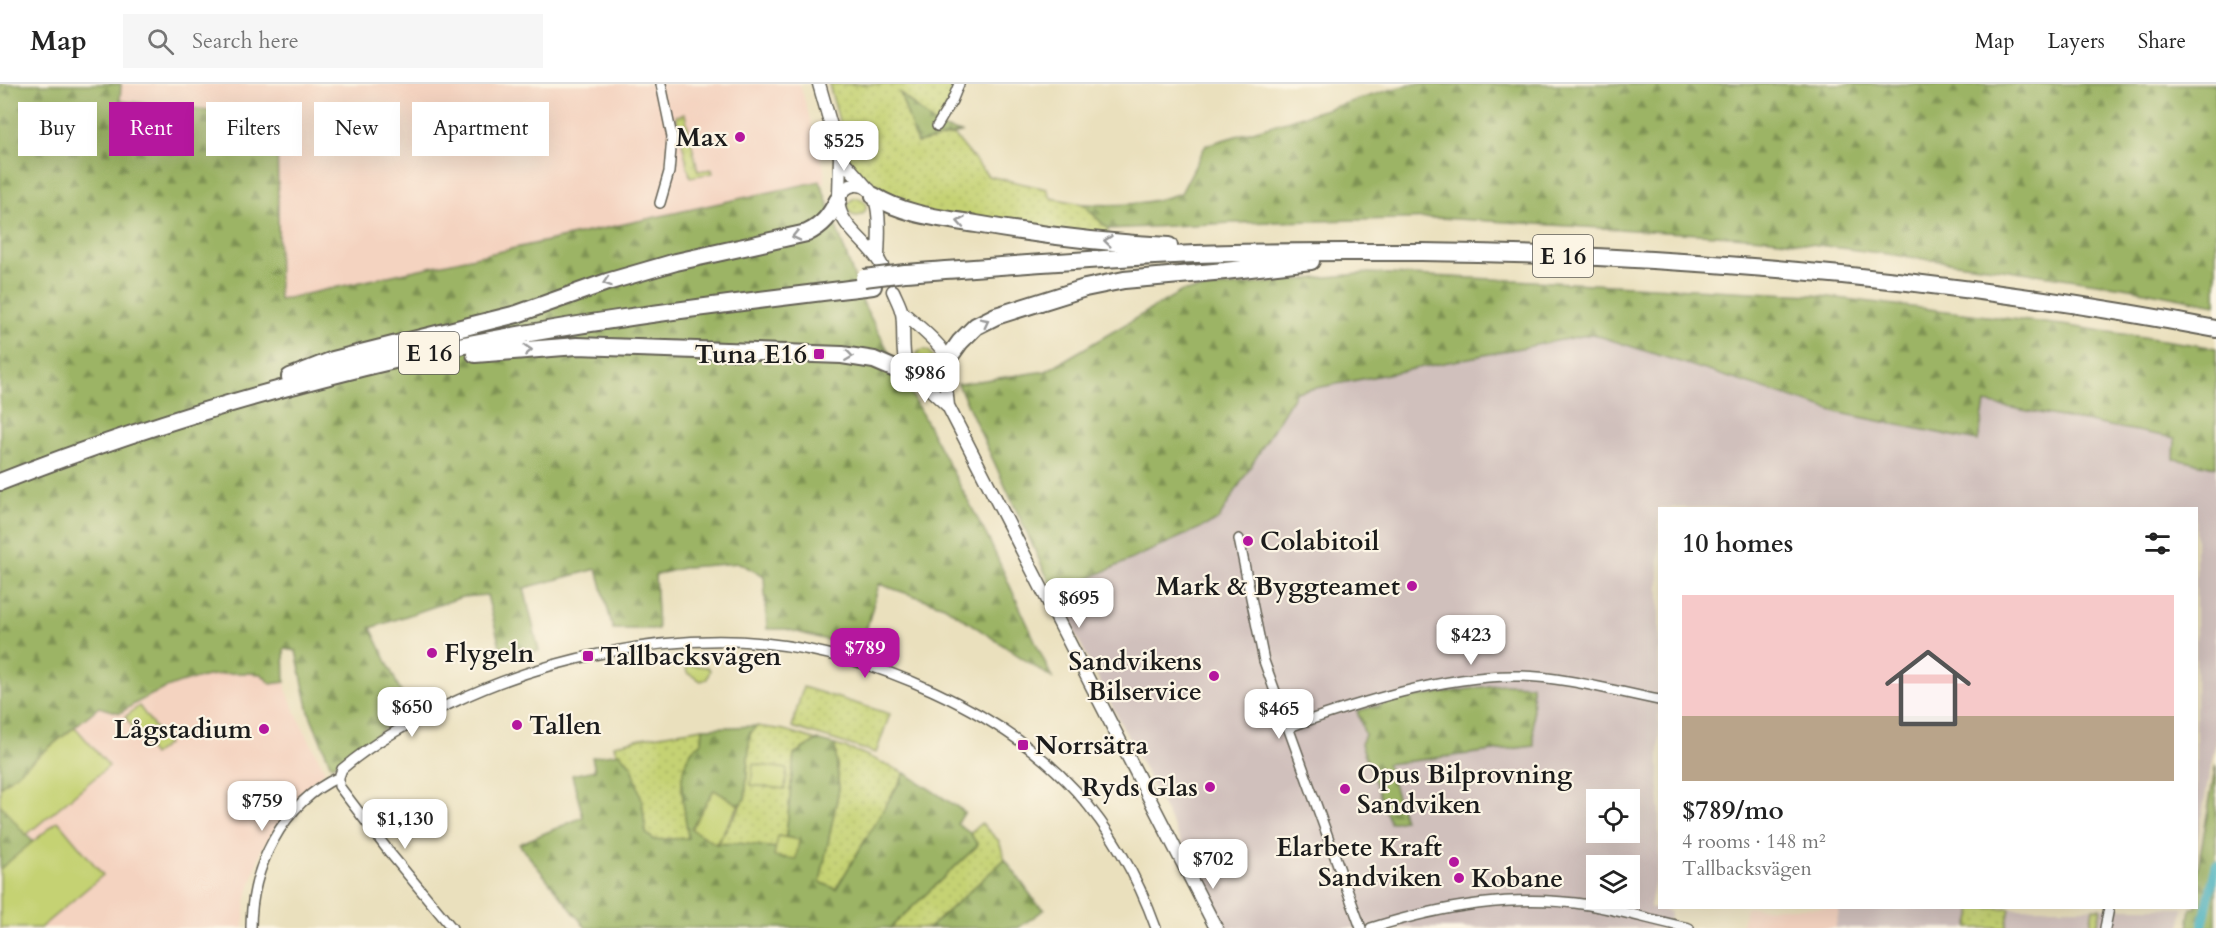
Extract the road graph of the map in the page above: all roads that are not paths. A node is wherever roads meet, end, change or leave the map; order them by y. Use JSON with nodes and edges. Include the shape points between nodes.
{"nodes":[{"id":1,"x":661,"y":84,"type":"edge"},
{"id":2,"x":819,"y":84,"type":"edge"},
{"id":3,"x":959,"y":84,"type":"edge"},
{"id":4,"x":937,"y":126,"type":"dead end"},
{"id":5,"x":840,"y":157,"type":"junction"},
{"id":6,"x":871,"y":192,"type":"junction"},
{"id":7,"x":838,"y":198,"type":"junction"},
{"id":8,"x":660,"y":203,"type":"dead end"},
{"id":9,"x":1314,"y":256,"type":"junction"},
{"id":10,"x":868,"y":282,"type":"junction"},
{"id":11,"x":901,"y":282,"type":"junction"},
{"id":12,"x":902,"y":311,"type":"junction"},
{"id":13,"x":2216,"y":329,"type":"edge"},
{"id":14,"x":2216,"y":338,"type":"edge"},
{"id":15,"x":407,"y":357,"type":"junction"},
{"id":16,"x":945,"y":366,"type":"junction"},
{"id":17,"x":290,"y":377,"type":"junction"},
{"id":18,"x":919,"y":379,"type":"junction"},
{"id":19,"x":948,"y":406,"type":"junction"},
{"id":20,"x":0,"y":472,"type":"edge"},
{"id":21,"x":0,"y":482,"type":"edge"},
{"id":22,"x":1239,"y":539,"type":"dead end"},
{"id":23,"x":1658,"y":700,"type":"edge"},
{"id":24,"x":1289,"y":727,"type":"junction"},
{"id":25,"x":339,"y":782,"type":"junction"},
{"id":26,"x":2109,"y":909,"type":"edge"},
{"id":27,"x":251,"y":928,"type":"edge"},
{"id":28,"x":452,"y":928,"type":"edge"},
{"id":29,"x":1156,"y":928,"type":"edge"},
{"id":30,"x":1216,"y":928,"type":"edge"},
{"id":31,"x":1361,"y":928,"type":"edge"},
{"id":32,"x":1371,"y":928,"type":"edge"},
{"id":33,"x":1689,"y":928,"type":"edge"},
{"id":34,"x":2105,"y":928,"type":"edge"}],
"edges":[{"from":1,"to":8,"type":"street","via":[[672,137],[669,172]]},
{"from":2,"to":5,"type":"main road"},
{"from":3,"to":4,"type":"street"},
{"from":5,"to":6,"type":"main road"},
{"from":5,"to":7,"type":"main road"},
{"from":6,"to":7,"type":"main road","via":[[860,185],[851,186]]},
{"from":6,"to":7,"type":"main road","via":[[878,211],[880,263],[840,217]]},
{"from":9,"to":6,"type":"highway","one_way":true,"via":[[1019,231],[904,211]]},
{"from":7,"to":17,"type":"highway","one_way":true,"via":[[830,216],[807,233],[676,262],[517,314],[333,360]]},
{"from":9,"to":11,"type":"highway","number":"E 16","via":[[1185,254]]},
{"from":9,"to":13,"type":"highway","number":"E 16","via":[[1517,254],[1727,265],[1908,283]]},
{"from":9,"to":14,"type":"highway","number":"E 16","via":[[1727,275],[1907,292]]},
{"from":16,"to":9,"type":"highway","one_way":true,"via":[[976,326],[1085,288]]},
{"from":10,"to":11,"type":"highway","number":"E 16","bridge":true},
{"from":10,"to":15,"type":"highway","number":"E 16","via":[[539,332]]},
{"from":10,"to":17,"type":"highway","number":"E 16","via":[[703,297],[538,323]]},
{"from":11,"to":12,"type":"main road"},
{"from":12,"to":16,"type":"main road","via":[[942,350]]},
{"from":12,"to":18,"type":"main road","via":[[906,364]]},
{"from":15,"to":18,"type":"highway","one_way":true,"via":[[577,346],[842,355],[874,360]]},
{"from":15,"to":21,"type":"highway","number":"E 16","via":[[184,417]]},
{"from":16,"to":18,"type":"main road","via":[[935,379]]},
{"from":16,"to":19,"type":"main road"},
{"from":17,"to":20,"type":"highway","number":"E 16","via":[[181,408]]},
{"from":18,"to":19,"type":"main road"},
{"from":19,"to":30,"type":"main road"},
{"from":22,"to":24,"type":"street","via":[[1264,662]]},
{"from":23,"to":24,"type":"street","via":[[1569,681],[1503,676],[1405,692]]},
{"from":24,"to":31,"type":"street"},
{"from":25,"to":27,"type":"street","via":[[320,786],[277,833],[257,882]]},
{"from":25,"to":28,"type":"street","via":[[390,853]]},
{"from":25,"to":29,"type":"street","via":[[347,764],[393,733],[477,691],[526,672],[626,649],[674,644],[744,641],[806,649],[885,671],[941,695],[1034,753],[1076,791],[1104,825],[1137,882]]},
{"from":26,"to":34,"type":"street"},
{"from":32,"to":33,"type":"street","via":[[1438,910],[1520,900],[1590,905]]}]}
